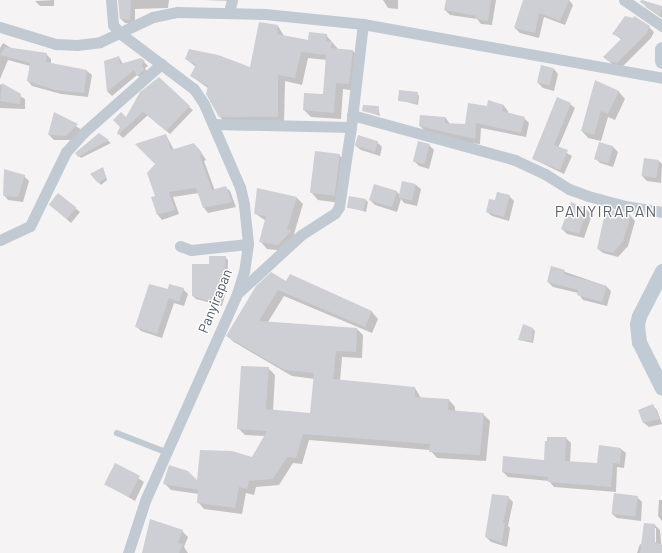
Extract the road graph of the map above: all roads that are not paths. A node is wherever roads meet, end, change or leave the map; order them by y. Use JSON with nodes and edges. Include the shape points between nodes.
{"nodes":[{"id":1,"x":111,"y":0,"type":"edge"},
{"id":2,"x":232,"y":0,"type":"edge"},
{"id":3,"x":624,"y":0,"type":"edge"},
{"id":4,"x":229,"y":12,"type":"junction"},
{"id":5,"x":363,"y":24,"type":"junction"},
{"id":6,"x":662,"y":26,"type":"edge"},
{"id":7,"x":0,"y":27,"type":"edge"},
{"id":8,"x":121,"y":34,"type":"junction"},
{"id":9,"x":662,"y":49,"type":"edge"},
{"id":10,"x":662,"y":61,"type":"edge"},
{"id":11,"x":161,"y":64,"type":"junction"},
{"id":12,"x":662,"y":78,"type":"edge"},
{"id":13,"x":352,"y":115,"type":"junction"},
{"id":14,"x":213,"y":124,"type":"junction"},
{"id":15,"x":352,"y":127,"type":"junction"},
{"id":16,"x":662,"y":212,"type":"edge"},
{"id":17,"x":0,"y":240,"type":"edge"},
{"id":18,"x":248,"y":244,"type":"junction"},
{"id":19,"x":180,"y":246,"type":"dead end"},
{"id":20,"x":662,"y":271,"type":"edge"},
{"id":21,"x":236,"y":294,"type":"junction"},
{"id":22,"x":662,"y":388,"type":"edge"},
{"id":23,"x":117,"y":432,"type":"dead end"},
{"id":24,"x":166,"y":452,"type":"junction"},
{"id":25,"x":128,"y":553,"type":"edge"}],
"edges":[{"from":1,"to":8,"type":"street","name":"Panyirapan","via":[[112,23]]},
{"from":2,"to":4,"type":"street"},
{"from":3,"to":6,"type":"street"},
{"from":4,"to":5,"type":"street"},
{"from":4,"to":8,"type":"street","via":[[178,12],[154,17]]},
{"from":5,"to":12,"type":"street"},
{"from":5,"to":13,"type":"street"},
{"from":7,"to":8,"type":"street","via":[[56,44],[70,45],[100,42]]},
{"from":8,"to":11,"type":"street","name":"Panyirapan"},
{"from":9,"to":10,"type":"street"},
{"from":11,"to":14,"type":"street","name":"Panyirapan","via":[[194,89]]},
{"from":11,"to":17,"type":"street","via":[[82,134],[66,152],[30,226]]},
{"from":13,"to":15,"type":"street"},
{"from":13,"to":16,"type":"street","via":[[515,160],[569,189],[588,196]]},
{"from":14,"to":15,"type":"street"},
{"from":14,"to":18,"type":"street","name":"Panyirapan","via":[[240,187]]},
{"from":15,"to":21,"type":"street","via":[[339,207],[335,213],[301,235]]},
{"from":18,"to":19,"type":"street","via":[[191,250]]},
{"from":18,"to":21,"type":"street","name":"Panyirapan","via":[[244,271]]},
{"from":20,"to":22,"type":"street","via":[[637,324],[639,342]]},
{"from":21,"to":24,"type":"street","name":"Panyirapan"},
{"from":23,"to":24,"type":"lane"},
{"from":24,"to":25,"type":"street","name":"Panyirapan","via":[[146,498]]}]}
